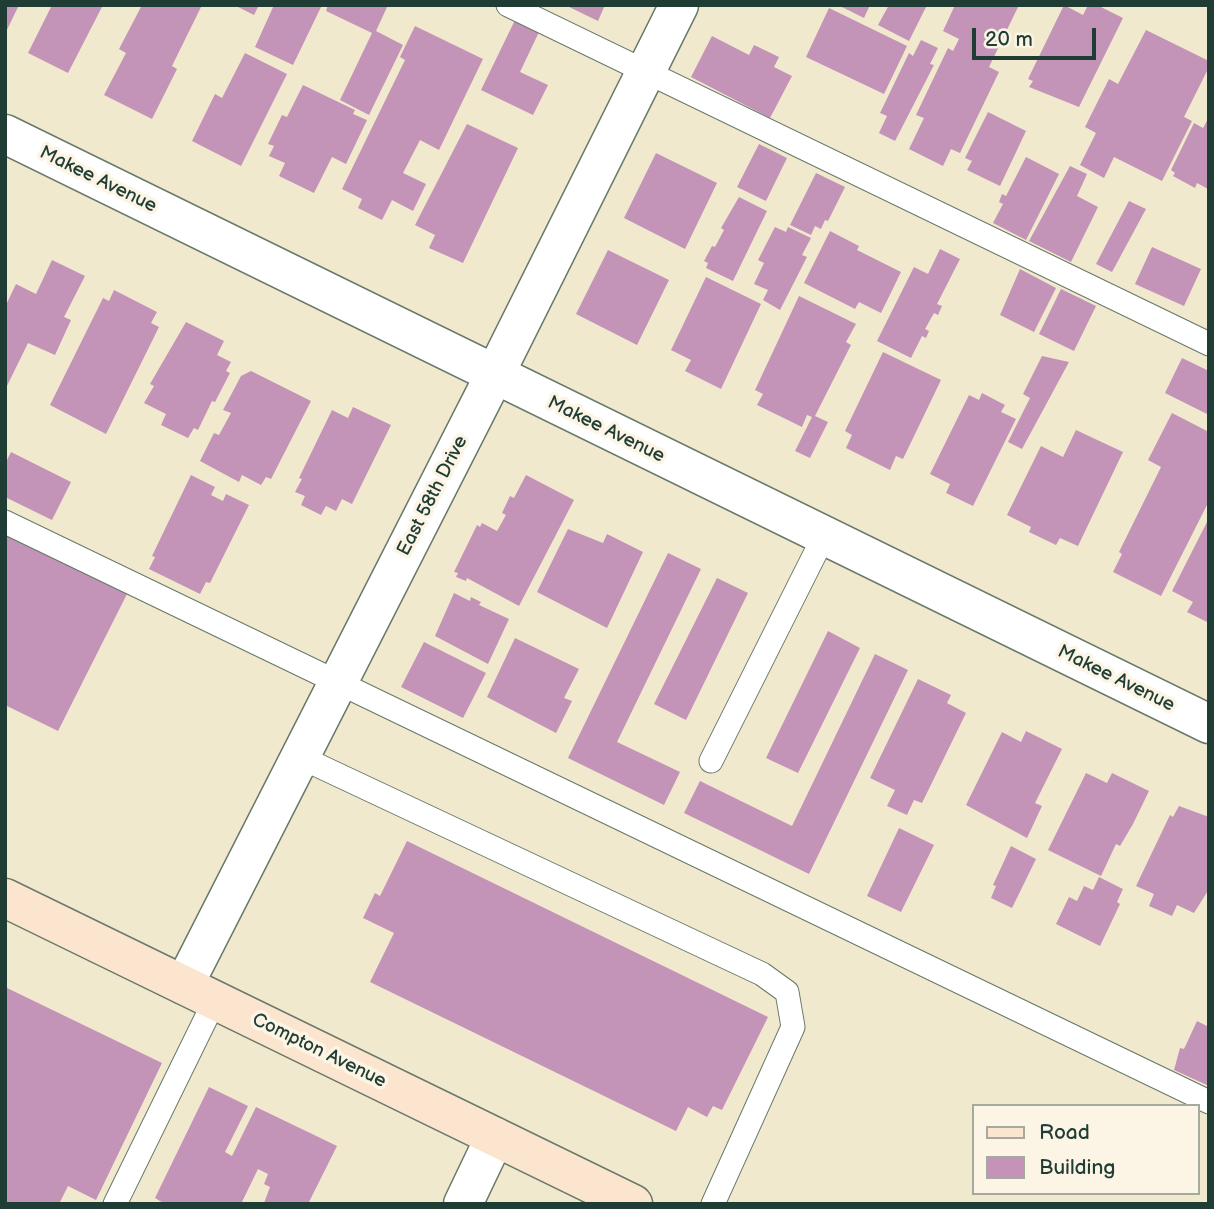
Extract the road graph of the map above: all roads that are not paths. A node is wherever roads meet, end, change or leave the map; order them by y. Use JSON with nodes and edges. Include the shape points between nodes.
{"nodes":[{"id":1,"x":508,"y":5,"type":"edge"},
{"id":2,"x":679,"y":5,"type":"edge"},
{"id":3,"x":646,"y":72,"type":"junction"},
{"id":4,"x":5,"y":134,"type":"edge"},
{"id":5,"x":1209,"y":344,"type":"edge"},
{"id":6,"x":494,"y":376,"type":"junction"},
{"id":7,"x":5,"y":522,"type":"edge"},
{"id":8,"x":824,"y":536,"type":"junction"},
{"id":9,"x":338,"y":683,"type":"junction"},
{"id":10,"x":1209,"y":724,"type":"edge"},
{"id":11,"x":300,"y":757,"type":"junction"},
{"id":12,"x":711,"y":761,"type":"dead end"},
{"id":13,"x":5,"y":898,"type":"edge"},
{"id":14,"x":199,"y":992,"type":"junction"},
{"id":15,"x":1209,"y":1102,"type":"edge"},
{"id":16,"x":495,"y":1137,"type":"junction"},
{"id":17,"x":115,"y":1204,"type":"edge"},
{"id":18,"x":463,"y":1204,"type":"edge"},
{"id":19,"x":633,"y":1204,"type":"edge"},
{"id":20,"x":713,"y":1204,"type":"edge"}],
"edges":[{"from":1,"to":3,"type":"lane"},
{"from":2,"to":3,"type":"street","name":"East 58th Drive"},
{"from":3,"to":5,"type":"lane"},
{"from":3,"to":6,"type":"street","name":"East 58th Drive"},
{"from":4,"to":6,"type":"street","name":"Makee Avenue"},
{"from":6,"to":8,"type":"street","name":"Makee Avenue"},
{"from":6,"to":9,"type":"street","name":"East 58th Drive"},
{"from":7,"to":9,"type":"lane"},
{"from":8,"to":10,"type":"street","name":"Makee Avenue"},
{"from":8,"to":12,"type":"lane"},
{"from":9,"to":11,"type":"street","name":"East 58th Drive"},
{"from":9,"to":15,"type":"lane"},
{"from":11,"to":14,"type":"street","name":"East 58th Drive"},
{"from":11,"to":20,"type":"lane","via":[[762,974],[787,992],[793,1027]]},
{"from":13,"to":14,"type":"main road","name":"Compton Avenue"},
{"from":14,"to":16,"type":"main road","name":"Compton Avenue"},
{"from":14,"to":17,"type":"lane"},
{"from":16,"to":18,"type":"street"},
{"from":16,"to":19,"type":"main road","name":"Compton Avenue"}]}
